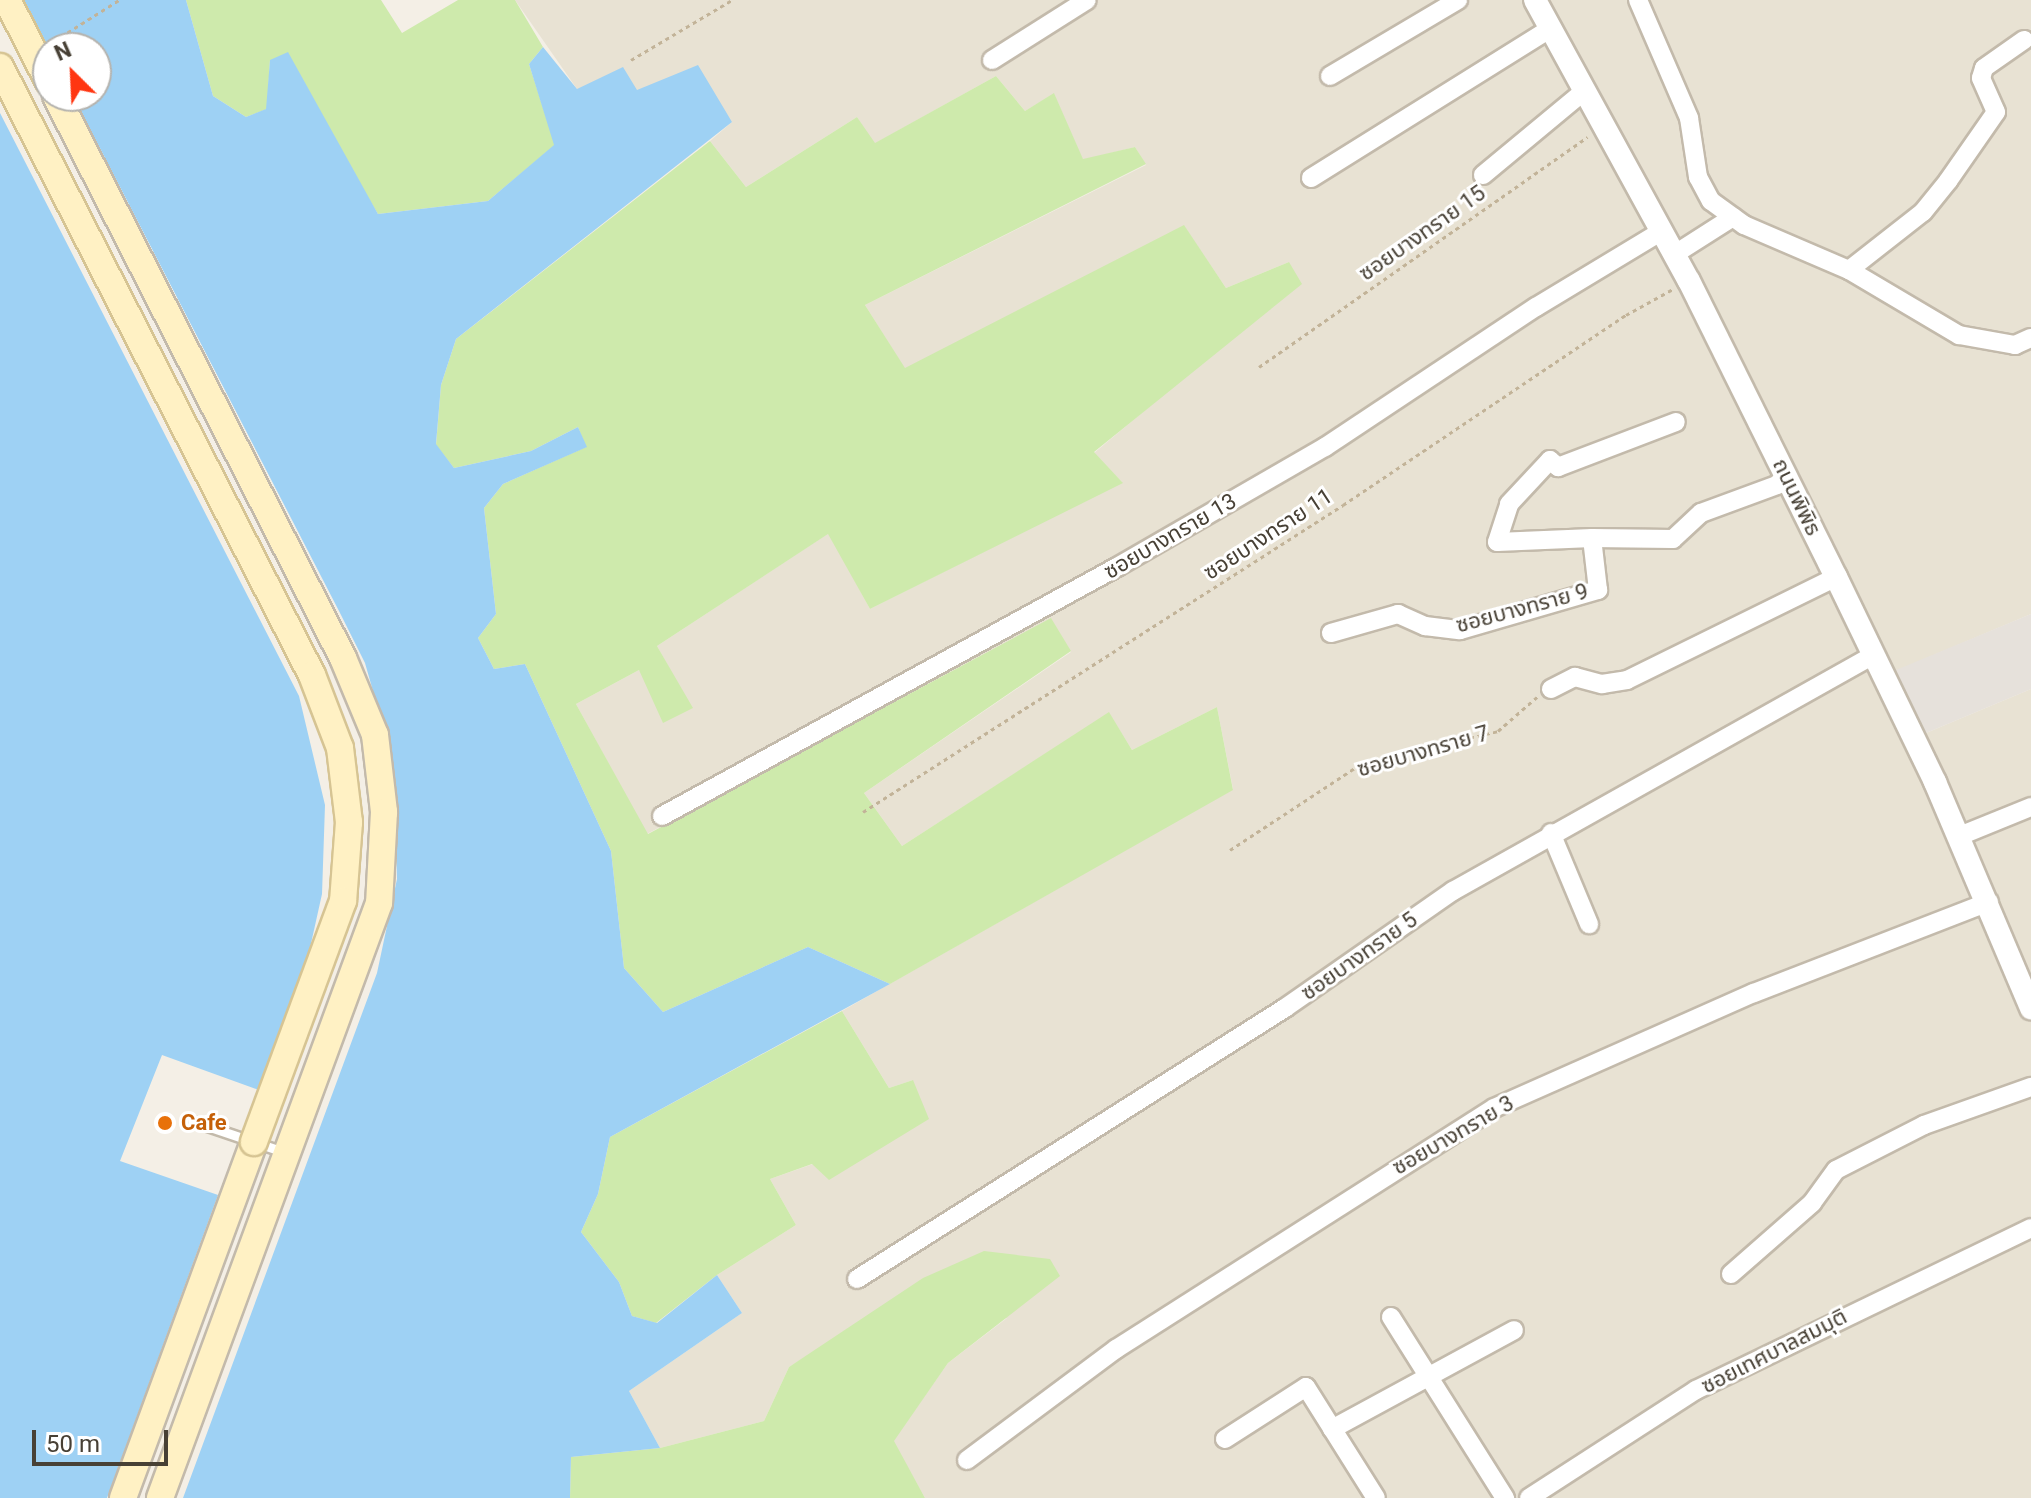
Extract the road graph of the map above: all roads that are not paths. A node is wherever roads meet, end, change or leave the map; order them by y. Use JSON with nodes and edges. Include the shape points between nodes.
{"nodes":[{"id":1,"x":7,"y":0,"type":"edge"},
{"id":2,"x":1087,"y":0,"type":"edge"},
{"id":3,"x":1458,"y":0,"type":"edge"},
{"id":4,"x":1535,"y":0,"type":"edge"},
{"id":5,"x":1638,"y":0,"type":"edge"},
{"id":6,"x":1551,"y":28,"type":"junction"},
{"id":7,"x":2024,"y":40,"type":"dead end"},
{"id":8,"x":32,"y":49,"type":"edge"},
{"id":9,"x":992,"y":60,"type":"dead end"},
{"id":10,"x":0,"y":67,"type":"edge"},
{"id":11,"x":1330,"y":76,"type":"dead end"},
{"id":12,"x":1584,"y":91,"type":"junction"},
{"id":13,"x":64,"y":112,"type":"edge"},
{"id":14,"x":1483,"y":175,"type":"dead end"},
{"id":15,"x":1311,"y":178,"type":"dead end"},
{"id":16,"x":1733,"y":217,"type":"junction"},
{"id":17,"x":1662,"y":231,"type":"junction"},
{"id":18,"x":1675,"y":254,"type":"junction"},
{"id":19,"x":1849,"y":270,"type":"junction"},
{"id":20,"x":2031,"y":338,"type":"edge"},
{"id":21,"x":1676,"y":422,"type":"dead end"},
{"id":22,"x":1786,"y":475,"type":"junction"},
{"id":23,"x":1592,"y":538,"type":"junction"},
{"id":24,"x":1836,"y":577,"type":"junction"},
{"id":25,"x":1331,"y":633,"type":"dead end"},
{"id":26,"x":1874,"y":655,"type":"junction"},
{"id":27,"x":1551,"y":689,"type":"road end"},
{"id":28,"x":2031,"y":807,"type":"edge"},
{"id":29,"x":662,"y":816,"type":"dead end"},
{"id":30,"x":1551,"y":833,"type":"junction"},
{"id":31,"x":1957,"y":837,"type":"junction"},
{"id":32,"x":1989,"y":902,"type":"junction"},
{"id":33,"x":1589,"y":924,"type":"dead end"},
{"id":34,"x":2031,"y":1008,"type":"edge"},
{"id":35,"x":2031,"y":1087,"type":"edge"},
{"id":36,"x":195,"y":1122,"type":"dead end"},
{"id":37,"x":254,"y":1142,"type":"junction"},
{"id":38,"x":287,"y":1153,"type":"junction"},
{"id":39,"x":2031,"y":1228,"type":"edge"},
{"id":40,"x":1731,"y":1274,"type":"dead end"},
{"id":41,"x":857,"y":1279,"type":"dead end"},
{"id":42,"x":1391,"y":1317,"type":"dead end"},
{"id":43,"x":1514,"y":1330,"type":"dead end"},
{"id":44,"x":1428,"y":1377,"type":"junction"},
{"id":45,"x":1332,"y":1429,"type":"junction"},
{"id":46,"x":1225,"y":1439,"type":"dead end"},
{"id":47,"x":967,"y":1460,"type":"dead end"},
{"id":48,"x":123,"y":1498,"type":"edge"},
{"id":49,"x":160,"y":1498,"type":"edge"},
{"id":50,"x":1376,"y":1498,"type":"edge"},
{"id":51,"x":1505,"y":1498,"type":"edge"},
{"id":52,"x":1529,"y":1498,"type":"edge"}],
"edges":[{"from":1,"to":8,"type":"main road","bridge":true},
{"from":2,"to":9,"type":"street"},
{"from":3,"to":11,"type":"street"},
{"from":4,"to":6,"type":"street","name":"ถนนพิพิธ"},
{"from":5,"to":16,"type":"street","via":[[1689,118],[1698,177],[1711,201]]},
{"from":6,"to":12,"type":"street","name":"ถนนพิพิธ"},
{"from":6,"to":15,"type":"street"},
{"from":7,"to":19,"type":"street","via":[[1984,68],[1981,78],[1996,112],[1948,181],[1923,212]]},
{"from":10,"to":37,"type":"main road","bridge":true,"via":[[312,675],[340,748],[349,822],[343,901]]},
{"from":12,"to":14,"type":"street"},
{"from":12,"to":17,"type":"street","name":"ถนนพิพิธ"},
{"from":13,"to":38,"type":"main road","via":[[343,658],[375,735],[384,812],[379,903]]},
{"from":16,"to":18,"type":"street"},
{"from":16,"to":19,"type":"street"},
{"from":17,"to":18,"type":"street","name":"ถนนพิพิธ"},
{"from":17,"to":29,"type":"street","name":"ซอยบางทราย 13","via":[[1536,307],[1325,447]]},
{"from":18,"to":22,"type":"street","name":"ถนนพิพิธ"},
{"from":19,"to":20,"type":"street","via":[[1959,335],[2015,345]]},
{"from":21,"to":23,"type":"street","via":[[1558,467],[1550,460],[1509,504],[1497,542]]},
{"from":22,"to":23,"type":"street","via":[[1777,485],[1701,513],[1673,539]]},
{"from":22,"to":24,"type":"street","name":"ถนนพิพิธ"},
{"from":23,"to":25,"type":"street","name":"ซอยบางทราย 9","via":[[1598,590],[1460,630],[1425,626],[1398,614]]},
{"from":24,"to":26,"type":"street","name":"ถนนพิพิธ"},
{"from":24,"to":27,"type":"street","via":[[1627,680],[1602,684],[1575,677]]},
{"from":26,"to":30,"type":"street","name":"ซอยบางทราย 5"},
{"from":26,"to":31,"type":"street","name":"ถนนพิพิธ"},
{"from":28,"to":31,"type":"street"},
{"from":30,"to":33,"type":"street"},
{"from":30,"to":41,"type":"street","name":"ซอยบางทราย 5","via":[[1453,891],[1285,1008]]},
{"from":31,"to":32,"type":"street","name":"ถนนพิพิธ"},
{"from":32,"to":34,"type":"street","name":"ถนนพิพิธ"},
{"from":32,"to":47,"type":"street","name":"ซอยบางทราย 3","via":[[1754,993],[1494,1108],[1142,1332]]},
{"from":35,"to":40,"type":"street","via":[[1924,1125],[1836,1170],[1812,1203]]},
{"from":36,"to":37,"type":"lane"},
{"from":37,"to":38,"type":"lane"},
{"from":37,"to":48,"type":"main road"},
{"from":38,"to":49,"type":"main road"},
{"from":39,"to":52,"type":"street","name":"ซอยเทศบาลสมมุติ","via":[[1696,1390]]},
{"from":42,"to":44,"type":"street"},
{"from":43,"to":44,"type":"street"},
{"from":44,"to":45,"type":"street"},
{"from":44,"to":51,"type":"street"},
{"from":45,"to":46,"type":"street","via":[[1306,1387]]},
{"from":45,"to":50,"type":"street"}]}
